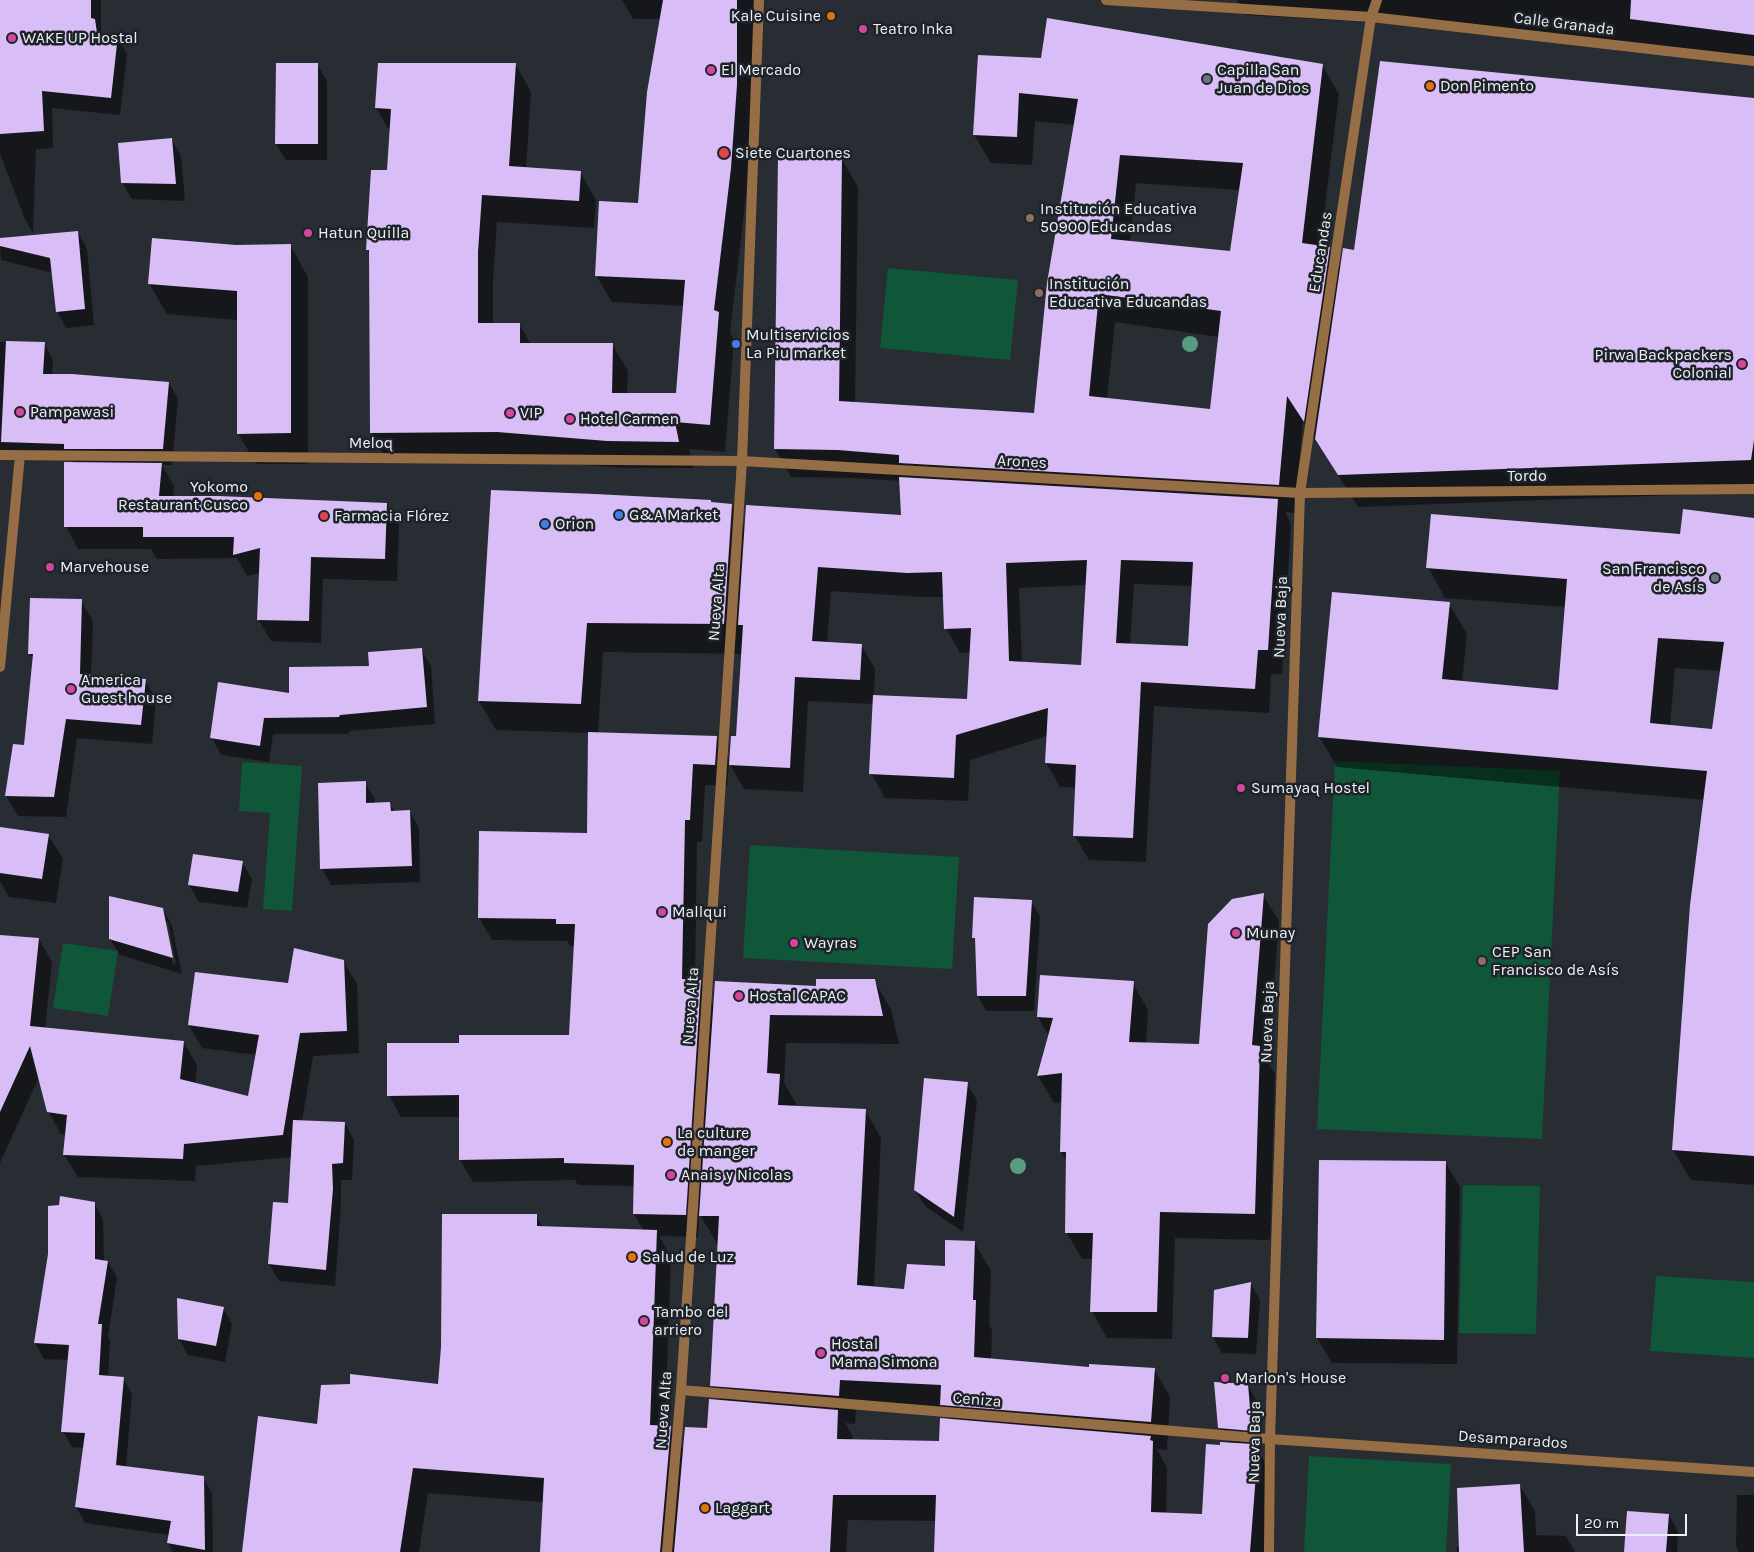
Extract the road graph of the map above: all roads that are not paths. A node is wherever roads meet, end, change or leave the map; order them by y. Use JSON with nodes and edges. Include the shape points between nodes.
{"nodes":[{"id":1,"x":759,"y":0,"type":"edge"},
{"id":2,"x":1106,"y":0,"type":"edge"},
{"id":3,"x":1377,"y":0,"type":"edge"},
{"id":4,"x":1371,"y":17,"type":"junction"},
{"id":5,"x":1754,"y":61,"type":"edge"},
{"id":6,"x":0,"y":455,"type":"edge"},
{"id":7,"x":20,"y":455,"type":"junction"},
{"id":8,"x":742,"y":461,"type":"junction"},
{"id":9,"x":1754,"y":489,"type":"edge"},
{"id":10,"x":1300,"y":492,"type":"junction"},
{"id":11,"x":0,"y":667,"type":"edge"},
{"id":12,"x":681,"y":1390,"type":"junction"},
{"id":13,"x":1270,"y":1439,"type":"junction"},
{"id":14,"x":1754,"y":1472,"type":"edge"},
{"id":15,"x":668,"y":1552,"type":"edge"},
{"id":16,"x":1269,"y":1552,"type":"edge"}],
"edges":[{"from":1,"to":8,"type":"street"},
{"from":2,"to":4,"type":"street","name":"Calle Granada"},
{"from":3,"to":4,"type":"street","name":"Educandas"},
{"from":4,"to":5,"type":"street","name":"Calle Granada"},
{"from":4,"to":10,"type":"street","name":"Educandas"},
{"from":6,"to":7,"type":"street","name":"Meloq"},
{"from":7,"to":8,"type":"street","name":"Meloq"},
{"from":7,"to":11,"type":"street"},
{"from":8,"to":10,"type":"street","name":"Arones"},
{"from":8,"to":12,"type":"street","name":"Nueva Alta"},
{"from":9,"to":10,"type":"street","name":"Tordo"},
{"from":10,"to":13,"type":"street","name":"Nueva Baja"},
{"from":12,"to":13,"type":"street","name":"Ceniza"},
{"from":12,"to":15,"type":"street","name":"Nueva Alta"},
{"from":13,"to":14,"type":"street","name":"Desamparados"},
{"from":13,"to":16,"type":"street","name":"Nueva Baja"}]}
